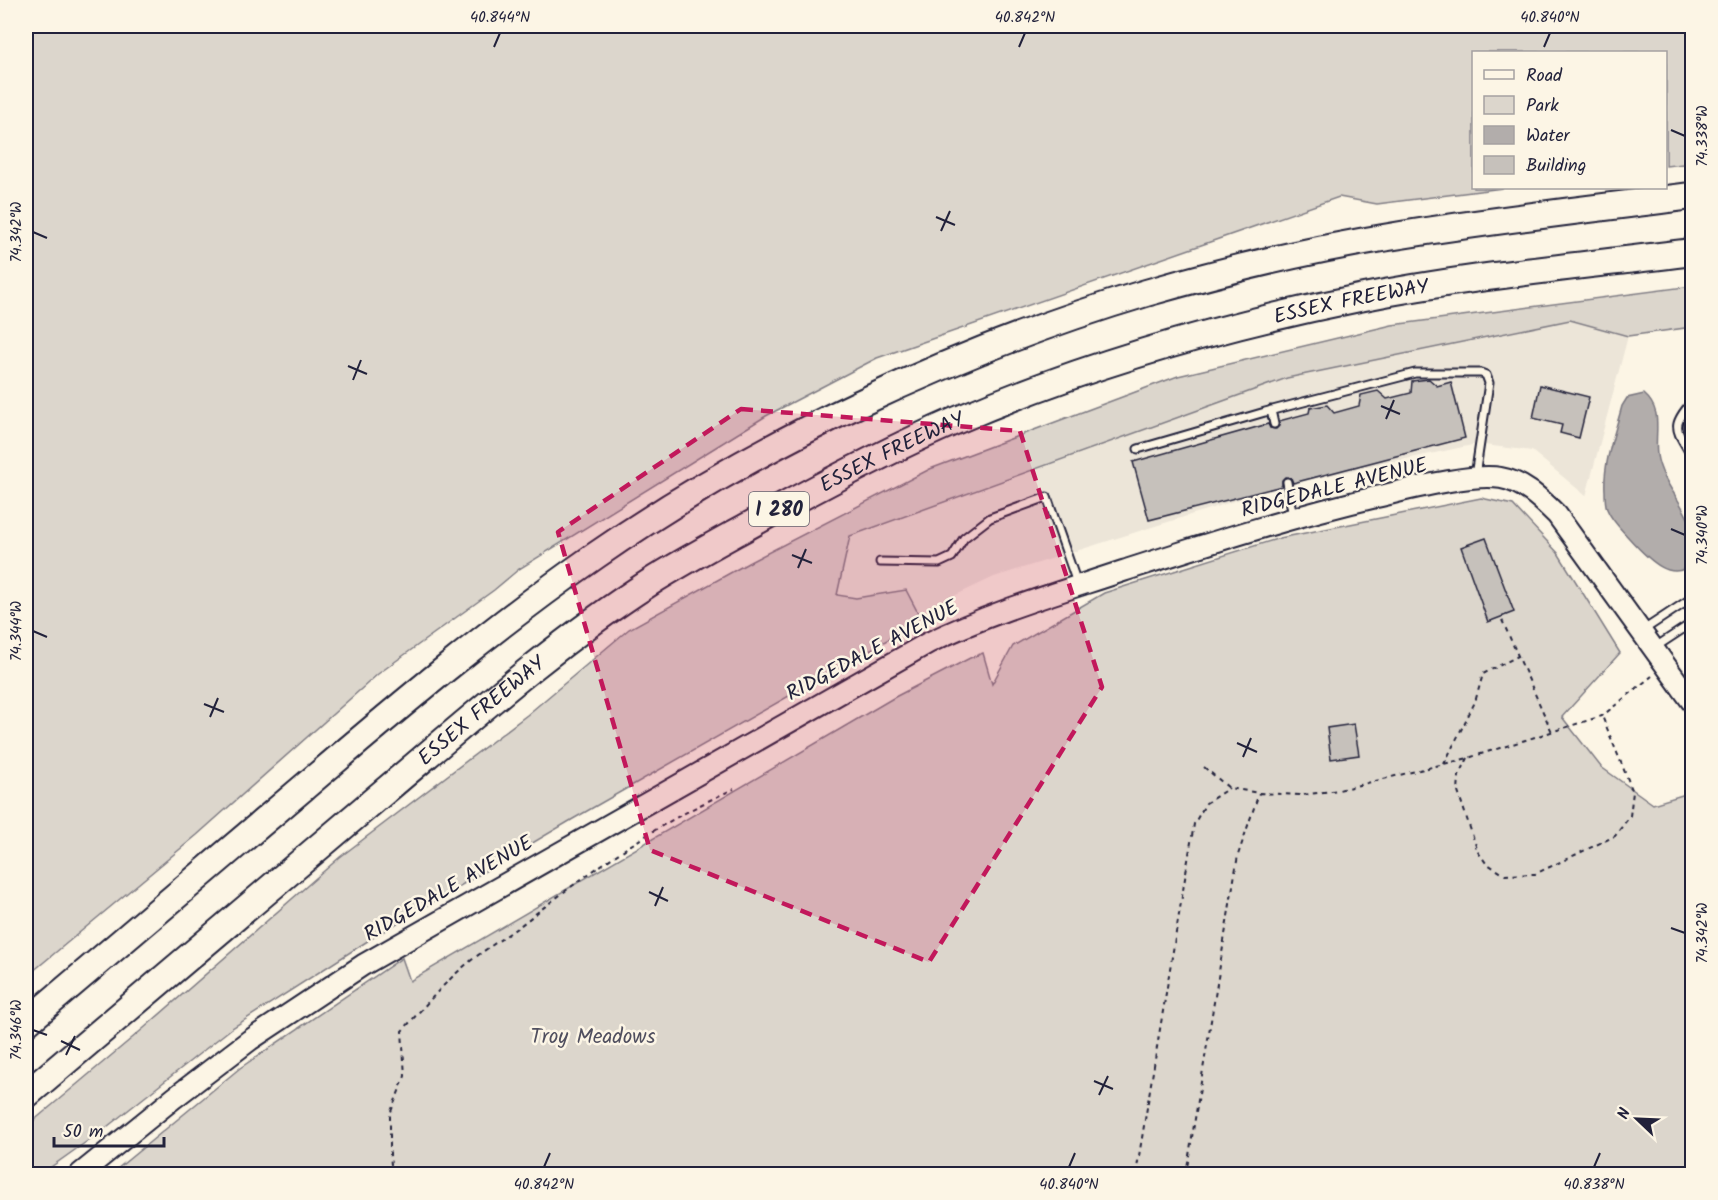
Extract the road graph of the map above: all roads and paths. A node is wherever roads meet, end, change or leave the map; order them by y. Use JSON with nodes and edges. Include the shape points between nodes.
{"nodes":[{"id":1,"x":1692,"y":196,"type":"edge"},
{"id":2,"x":1692,"y":252,"type":"edge"},
{"id":3,"x":1692,"y":402,"type":"edge"},
{"id":4,"x":1271,"y":410,"type":"junction"},
{"id":5,"x":1274,"y":424,"type":"dead end"},
{"id":6,"x":1138,"y":449,"type":"dead end"},
{"id":7,"x":1692,"y":457,"type":"edge"},
{"id":8,"x":1475,"y":478,"type":"junction"},
{"id":9,"x":1287,"y":482,"type":"dead end"},
{"id":10,"x":1293,"y":519,"type":"junction"},
{"id":11,"x":880,"y":562,"type":"dead end"},
{"id":12,"x":1078,"y":586,"type":"junction"},
{"id":13,"x":1692,"y":598,"type":"edge"},
{"id":14,"x":1502,"y":620,"type":"dead end"},
{"id":15,"x":1692,"y":623,"type":"edge"},
{"id":16,"x":1642,"y":631,"type":"junction"},
{"id":17,"x":1654,"y":648,"type":"junction"},
{"id":18,"x":1518,"y":656,"type":"junction"},
{"id":19,"x":1666,"y":664,"type":"junction"},
{"id":20,"x":1692,"y":702,"type":"edge"},
{"id":21,"x":1602,"y":716,"type":"junction"},
{"id":22,"x":1552,"y":732,"type":"junction"},
{"id":23,"x":1468,"y":758,"type":"junction"},
{"id":24,"x":1444,"y":764,"type":"junction"},
{"id":25,"x":1203,"y":767,"type":"dead end"},
{"id":26,"x":1229,"y":788,"type":"junction"},
{"id":27,"x":734,"y":789,"type":"dead end"},
{"id":28,"x":1259,"y":793,"type":"junction"},
{"id":29,"x":26,"y":1023,"type":"edge"},
{"id":30,"x":26,"y":1095,"type":"edge"},
{"id":31,"x":80,"y":1174,"type":"edge"},
{"id":32,"x":393,"y":1174,"type":"edge"},
{"id":33,"x":1136,"y":1174,"type":"edge"},
{"id":34,"x":1186,"y":1174,"type":"edge"}],
"edges":[{"from":1,"to":29,"type":"highway","number":"I 280","via":[[1386,237],[1220,273],[1090,311],[993,346],[818,425],[665,510],[509,617]]},
{"from":2,"to":30,"type":"highway","name":"ESSEX FREEWAY","number":"I 280","via":[[1441,284],[1275,316],[1112,362],[954,421],[891,450],[698,554],[606,613],[438,747]]},
{"from":3,"to":7,"type":"lane","via":[[1679,417],[1677,430]]},
{"from":4,"to":5,"type":"lane"},
{"from":4,"to":6,"type":"lane"},
{"from":4,"to":8,"type":"lane","via":[[1415,373],[1486,375],[1489,382]]},
{"from":8,"to":10,"type":"main road","name":"RIDGEDALE AVENUE","via":[[1401,491]]},
{"from":8,"to":16,"type":"main road","name":"RIDGEDALE AVENUE","via":[[1509,480],[1535,494],[1557,514]]},
{"from":9,"to":10,"type":"lane"},
{"from":10,"to":12,"type":"main road","name":"RIDGEDALE AVENUE"},
{"from":11,"to":12,"type":"lane","via":[[939,563],[952,557],[964,538],[990,518],[1047,497]]},
{"from":12,"to":31,"type":"main road","name":"RIDGEDALE AVENUE","via":[[1000,610],[928,643],[419,931],[250,1040]]},
{"from":13,"to":16,"type":"lane"},
{"from":14,"to":18,"type":"path"},
{"from":15,"to":17,"type":"lane"},
{"from":16,"to":17,"type":"main road","name":"RIDGEDALE AVENUE"},
{"from":17,"to":19,"type":"main road","name":"RIDGEDALE AVENUE"},
{"from":18,"to":22,"type":"path"},
{"from":18,"to":24,"type":"path","via":[[1483,674],[1475,702]]},
{"from":19,"to":20,"type":"main road","name":"RIDGEDALE AVENUE"},
{"from":19,"to":21,"type":"path"},
{"from":21,"to":22,"type":"path"},
{"from":21,"to":23,"type":"path","via":[[1633,792],[1630,816],[1615,836],[1534,874],[1504,875],[1478,852],[1458,792],[1459,776]]},
{"from":22,"to":23,"type":"path"},
{"from":23,"to":24,"type":"path"},
{"from":24,"to":28,"type":"path","via":[[1339,790],[1302,795]]},
{"from":25,"to":26,"type":"path"},
{"from":26,"to":28,"type":"path"},
{"from":26,"to":33,"type":"path","via":[[1206,803],[1194,824]]},
{"from":27,"to":32,"type":"path","via":[[602,863],[473,959],[402,1031],[405,1076],[390,1114]]},
{"from":28,"to":34,"type":"path","via":[[1238,855]]}]}
